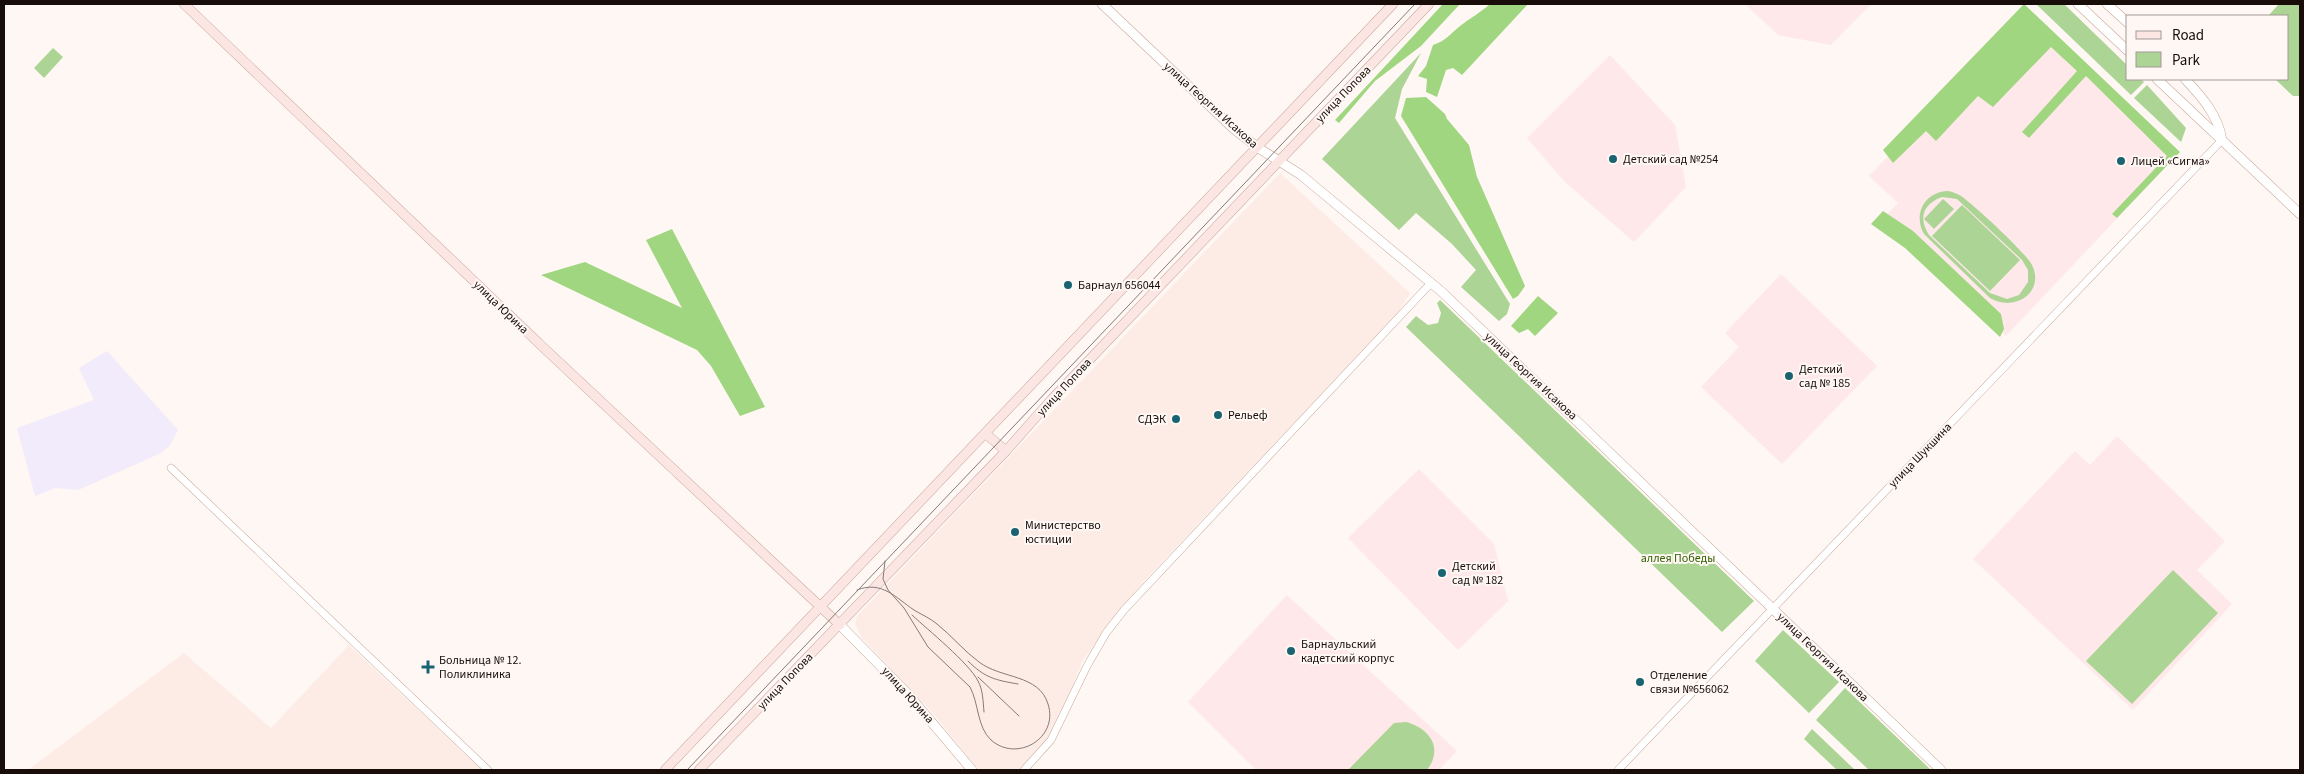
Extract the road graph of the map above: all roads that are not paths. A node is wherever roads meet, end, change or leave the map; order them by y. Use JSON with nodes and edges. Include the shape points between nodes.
{"nodes":[{"id":1,"x":184,"y":4,"type":"edge"},
{"id":2,"x":1102,"y":4,"type":"edge"},
{"id":3,"x":1393,"y":4,"type":"edge"},
{"id":4,"x":1429,"y":4,"type":"edge"},
{"id":5,"x":2078,"y":4,"type":"edge"},
{"id":6,"x":2107,"y":4,"type":"edge"},
{"id":7,"x":2126,"y":21,"type":"edge"},
{"id":8,"x":2126,"y":49,"type":"edge"},
{"id":9,"x":2158,"y":80,"type":"edge"},
{"id":10,"x":2186,"y":80,"type":"edge"},
{"id":11,"x":2222,"y":140,"type":"junction"},
{"id":12,"x":1257,"y":147,"type":"junction"},
{"id":13,"x":1279,"y":162,"type":"junction"},
{"id":14,"x":2300,"y":214,"type":"edge"},
{"id":15,"x":1431,"y":284,"type":"junction"},
{"id":16,"x":986,"y":434,"type":"junction"},
{"id":17,"x":1006,"y":451,"type":"junction"},
{"id":18,"x":171,"y":468,"type":"dead end"},
{"id":19,"x":821,"y":607,"type":"junction"},
{"id":20,"x":1773,"y":608,"type":"junction"},
{"id":21,"x":840,"y":625,"type":"junction"},
{"id":22,"x":488,"y":770,"type":"edge"},
{"id":23,"x":665,"y":770,"type":"edge"},
{"id":24,"x":699,"y":770,"type":"edge"},
{"id":25,"x":972,"y":770,"type":"edge"},
{"id":26,"x":1024,"y":770,"type":"edge"},
{"id":27,"x":1618,"y":770,"type":"edge"},
{"id":28,"x":1940,"y":770,"type":"edge"}],
"edges":[{"from":1,"to":19,"type":"main road","name":"улица Юрина"},
{"from":2,"to":12,"type":"street","name":"улица Георгия Исакова"},
{"from":3,"to":12,"type":"main road","name":"улица Попова"},
{"from":4,"to":13,"type":"main road","name":"улица Попова"},
{"from":5,"to":8,"type":"street"},
{"from":6,"to":7,"type":"street"},
{"from":9,"to":11,"type":"street"},
{"from":10,"to":11,"type":"street","via":[[2211,110]]},
{"from":11,"to":14,"type":"street"},
{"from":11,"to":20,"type":"street","name":"улица Шукшина"},
{"from":12,"to":13,"type":"street","name":"улица Георгия Исакова"},
{"from":12,"to":16,"type":"main road","name":"улица Попова"},
{"from":13,"to":15,"type":"street","name":"улица Георгия Исакова","via":[[1301,175]]},
{"from":13,"to":17,"type":"main road","name":"улица Попова"},
{"from":15,"to":20,"type":"street","name":"улица Георгия Исакова"},
{"from":15,"to":26,"type":"street","via":[[1124,610],[1087,666],[1051,740]]},
{"from":16,"to":17,"type":"main road"},
{"from":16,"to":19,"type":"main road","name":"улица Попова"},
{"from":17,"to":21,"type":"main road","name":"улица Попова"},
{"from":18,"to":22,"type":"street"},
{"from":19,"to":21,"type":"main road","name":"улица Юрина"},
{"from":19,"to":23,"type":"main road","name":"улица Попова"},
{"from":20,"to":27,"type":"street","name":"улица Шукшина"},
{"from":20,"to":28,"type":"street","name":"улица Георгия Исакова"},
{"from":21,"to":24,"type":"main road","name":"улица Попова"},
{"from":21,"to":25,"type":"street","name":"улица Юрина","via":[[907,693]]}]}
